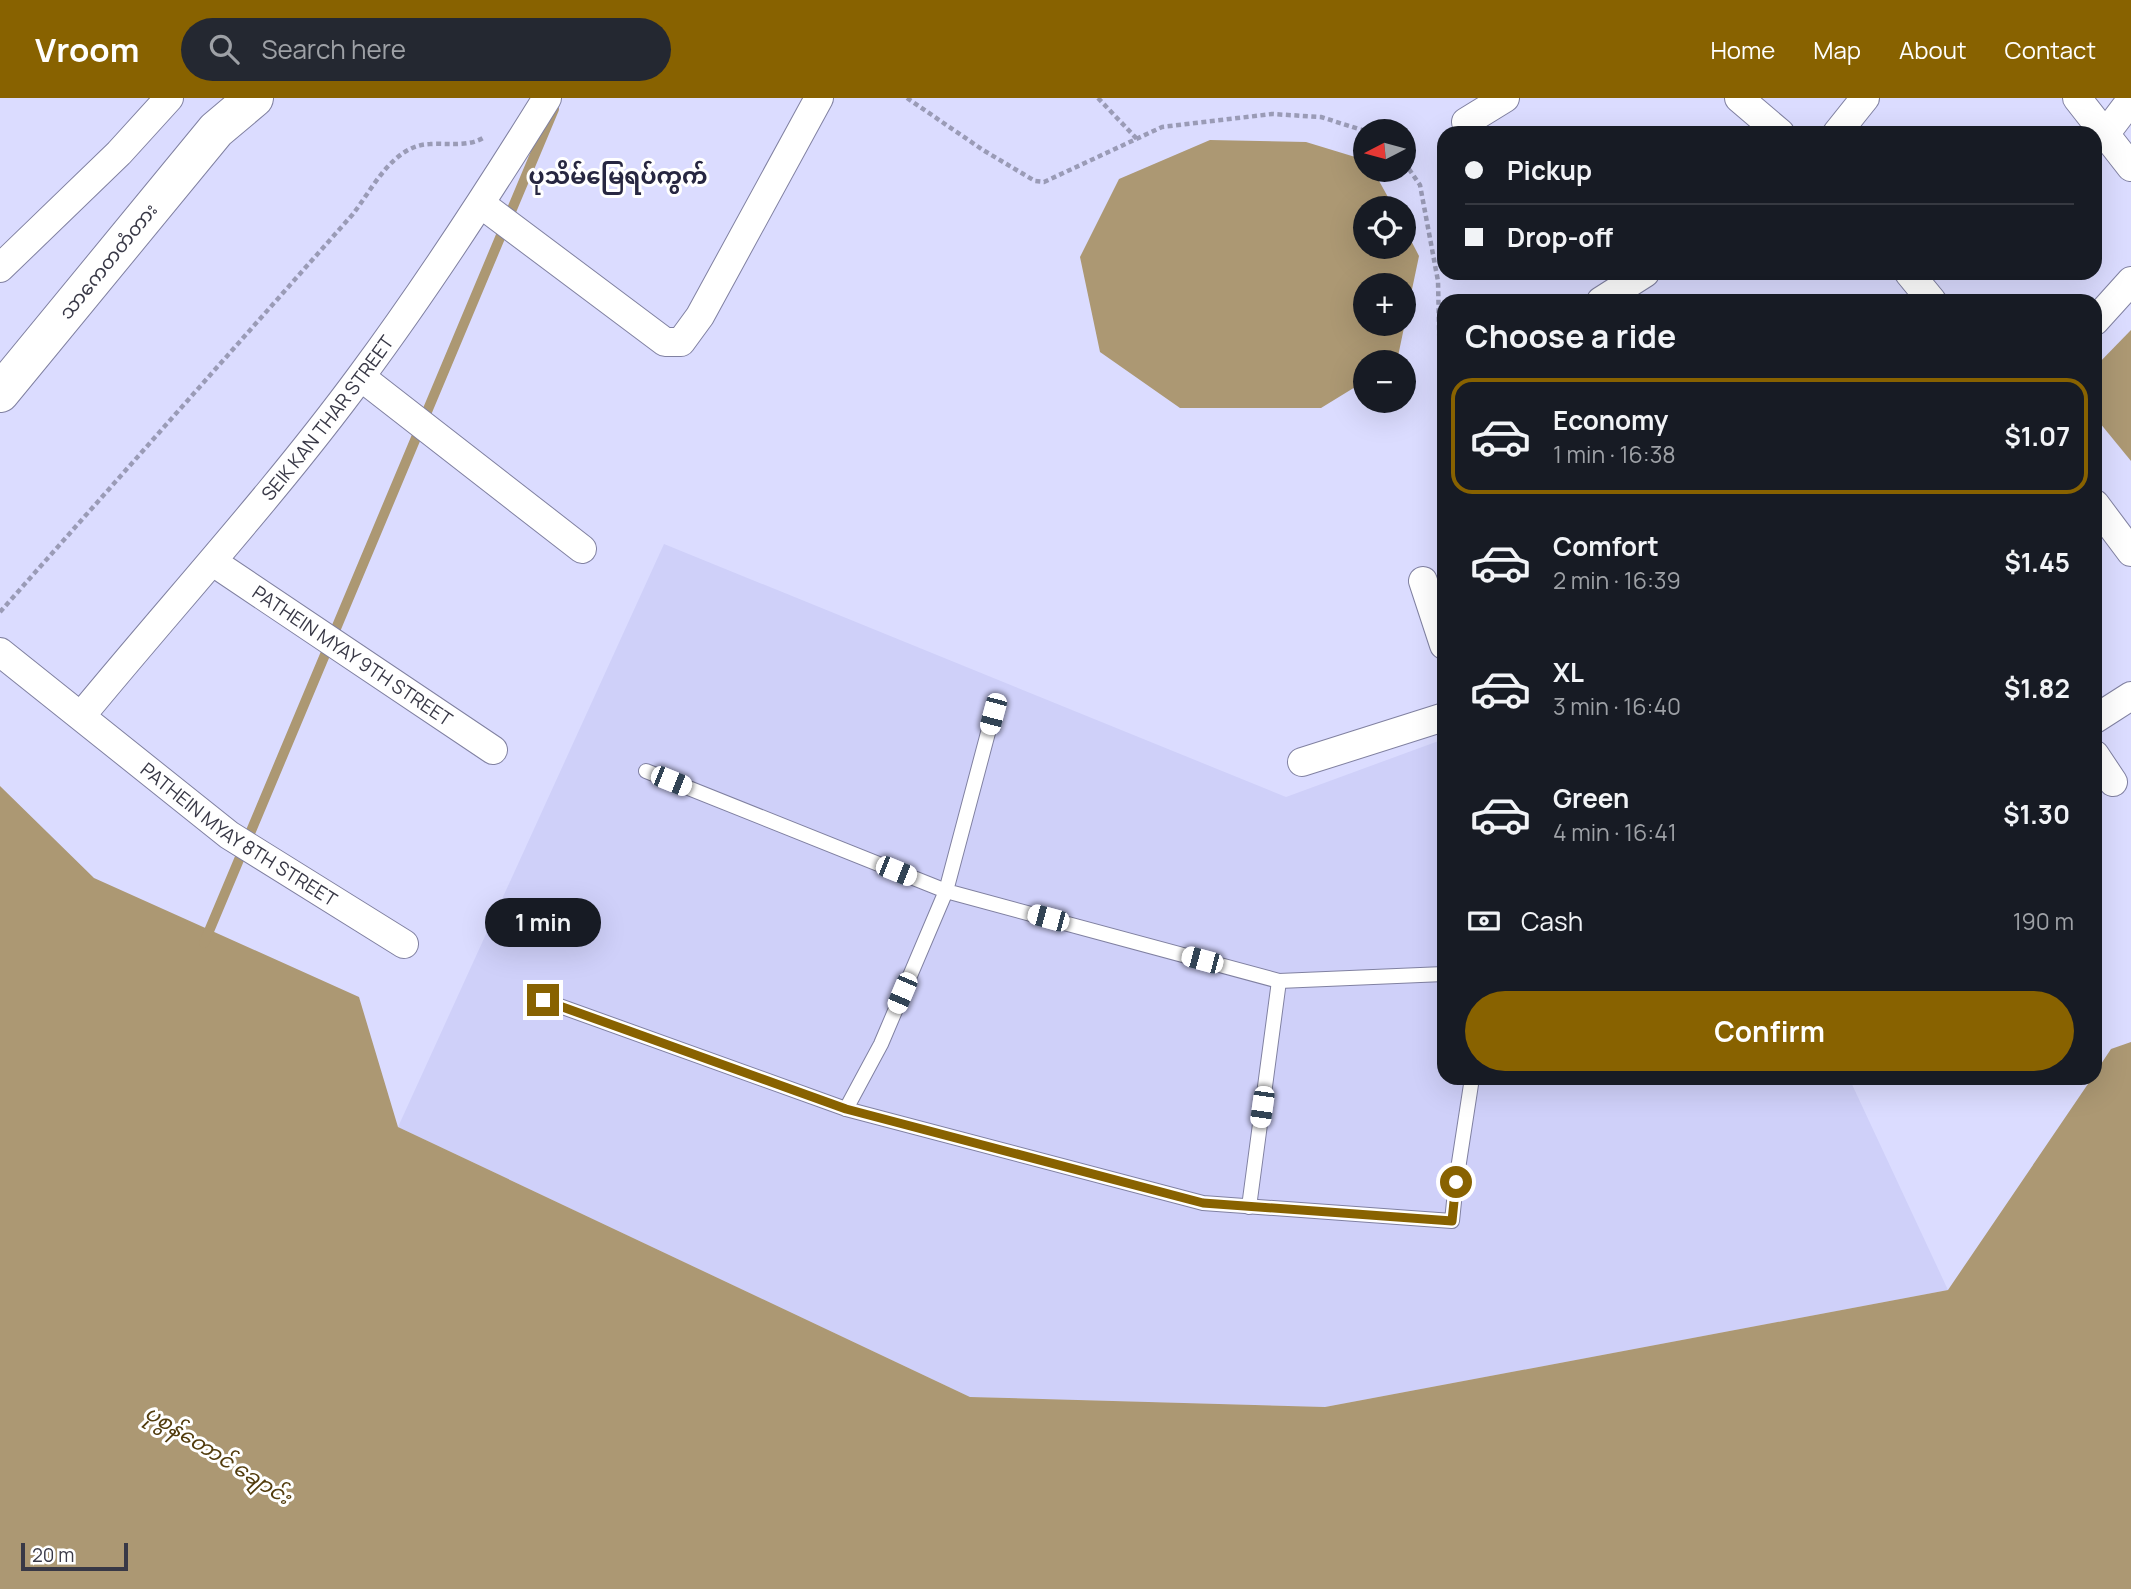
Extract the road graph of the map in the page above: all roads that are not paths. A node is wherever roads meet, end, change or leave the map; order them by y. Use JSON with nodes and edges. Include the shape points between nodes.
{"nodes":[{"id":1,"x":169,"y":98,"type":"edge"},
{"id":2,"x":254,"y":98,"type":"edge"},
{"id":3,"x":547,"y":98,"type":"edge"},
{"id":4,"x":819,"y":98,"type":"edge"},
{"id":5,"x":1505,"y":98,"type":"edge"},
{"id":6,"x":1739,"y":98,"type":"edge"},
{"id":7,"x":1865,"y":98,"type":"edge"},
{"id":8,"x":2077,"y":98,"type":"edge"},
{"id":9,"x":2131,"y":100,"type":"edge"},
{"id":10,"x":1466,"y":122,"type":"dead end"},
{"id":11,"x":1772,"y":126,"type":"edge"},
{"id":12,"x":1843,"y":126,"type":"edge"},
{"id":13,"x":2100,"y":126,"type":"edge"},
{"id":14,"x":2102,"y":128,"type":"edge"},
{"id":15,"x":2106,"y":133,"type":"junction"},
{"id":16,"x":2131,"y":167,"type":"edge"},
{"id":17,"x":481,"y":204,"type":"junction"},
{"id":18,"x":0,"y":268,"type":"edge"},
{"id":19,"x":1915,"y":280,"type":"edge"},
{"id":20,"x":2131,"y":281,"type":"edge"},
{"id":21,"x":1636,"y":287,"type":"edge"},
{"id":22,"x":1618,"y":294,"type":"edge"},
{"id":23,"x":1927,"y":294,"type":"edge"},
{"id":24,"x":2102,"y":313,"type":"edge"},
{"id":25,"x":360,"y":377,"type":"junction"},
{"id":26,"x":0,"y":393,"type":"edge"},
{"id":27,"x":2102,"y":513,"type":"edge"},
{"id":28,"x":582,"y":549,"type":"dead end"},
{"id":29,"x":2131,"y":552,"type":"edge"},
{"id":30,"x":213,"y":562,"type":"junction"},
{"id":31,"x":1423,"y":581,"type":"dead end"},
{"id":32,"x":1437,"y":624,"type":"edge"},
{"id":33,"x":0,"y":652,"type":"edge"},
{"id":34,"x":2131,"y":696,"type":"edge"},
{"id":35,"x":993,"y":714,"type":"dead end"},
{"id":36,"x":2102,"y":715,"type":"edge"},
{"id":37,"x":81,"y":716,"type":"junction"},
{"id":38,"x":1437,"y":719,"type":"edge"},
{"id":39,"x":493,"y":750,"type":"dead end"},
{"id":40,"x":1302,"y":762,"type":"dead end"},
{"id":41,"x":2102,"y":766,"type":"edge"},
{"id":42,"x":646,"y":771,"type":"dead end"},
{"id":43,"x":2113,"y":782,"type":"dead end"},
{"id":44,"x":946,"y":891,"type":"junction"},
{"id":45,"x":404,"y":944,"type":"dead end"},
{"id":46,"x":1437,"y":974,"type":"edge"},
{"id":47,"x":1279,"y":981,"type":"junction"},
{"id":48,"x":543,"y":1000,"type":"dead end"},
{"id":49,"x":1471,"y":1085,"type":"edge"},
{"id":50,"x":846,"y":1109,"type":"junction"},
{"id":51,"x":1249,"y":1208,"type":"junction"}],
"edges":[{"from":1,"to":18,"type":"street"},
{"from":2,"to":26,"type":"main road","name":"သာကေတတံတား","via":[[216,130]]},
{"from":3,"to":17,"type":"street","name":"SEIK KAN THAR STREET"},
{"from":4,"to":17,"type":"street","via":[[700,316],[681,342],[665,342]]},
{"from":5,"to":10,"type":"street"},
{"from":6,"to":11,"type":"street"},
{"from":7,"to":12,"type":"street"},
{"from":8,"to":13,"type":"street"},
{"from":9,"to":15,"type":"street"},
{"from":14,"to":15,"type":"street"},
{"from":15,"to":16,"type":"street"},
{"from":17,"to":25,"type":"street","name":"SEIK KAN THAR STREET"},
{"from":19,"to":23,"type":"street"},
{"from":20,"to":24,"type":"street"},
{"from":21,"to":22,"type":"street"},
{"from":25,"to":28,"type":"street"},
{"from":25,"to":30,"type":"street","name":"SEIK KAN THAR STREET"},
{"from":27,"to":29,"type":"street"},
{"from":30,"to":37,"type":"street","name":"SEIK KAN THAR STREET"},
{"from":30,"to":39,"type":"street","name":"PATHEIN MYAY 9TH STREET"},
{"from":31,"to":32,"type":"street"},
{"from":33,"to":37,"type":"street","name":"PATHEIN MYAY 8TH STREET"},
{"from":34,"to":36,"type":"street"},
{"from":35,"to":44,"type":"lane"},
{"from":37,"to":45,"type":"street","name":"PATHEIN MYAY 8TH STREET","via":[[229,835]]},
{"from":38,"to":40,"type":"street"},
{"from":41,"to":43,"type":"street"},
{"from":42,"to":44,"type":"lane"},
{"from":44,"to":47,"type":"lane"},
{"from":44,"to":50,"type":"lane","via":[[881,1044]]},
{"from":46,"to":47,"type":"lane"},
{"from":47,"to":51,"type":"lane"},
{"from":48,"to":50,"type":"lane"},
{"from":49,"to":51,"type":"lane","via":[[1452,1221]]},
{"from":50,"to":51,"type":"lane","via":[[1203,1203]]}]}
